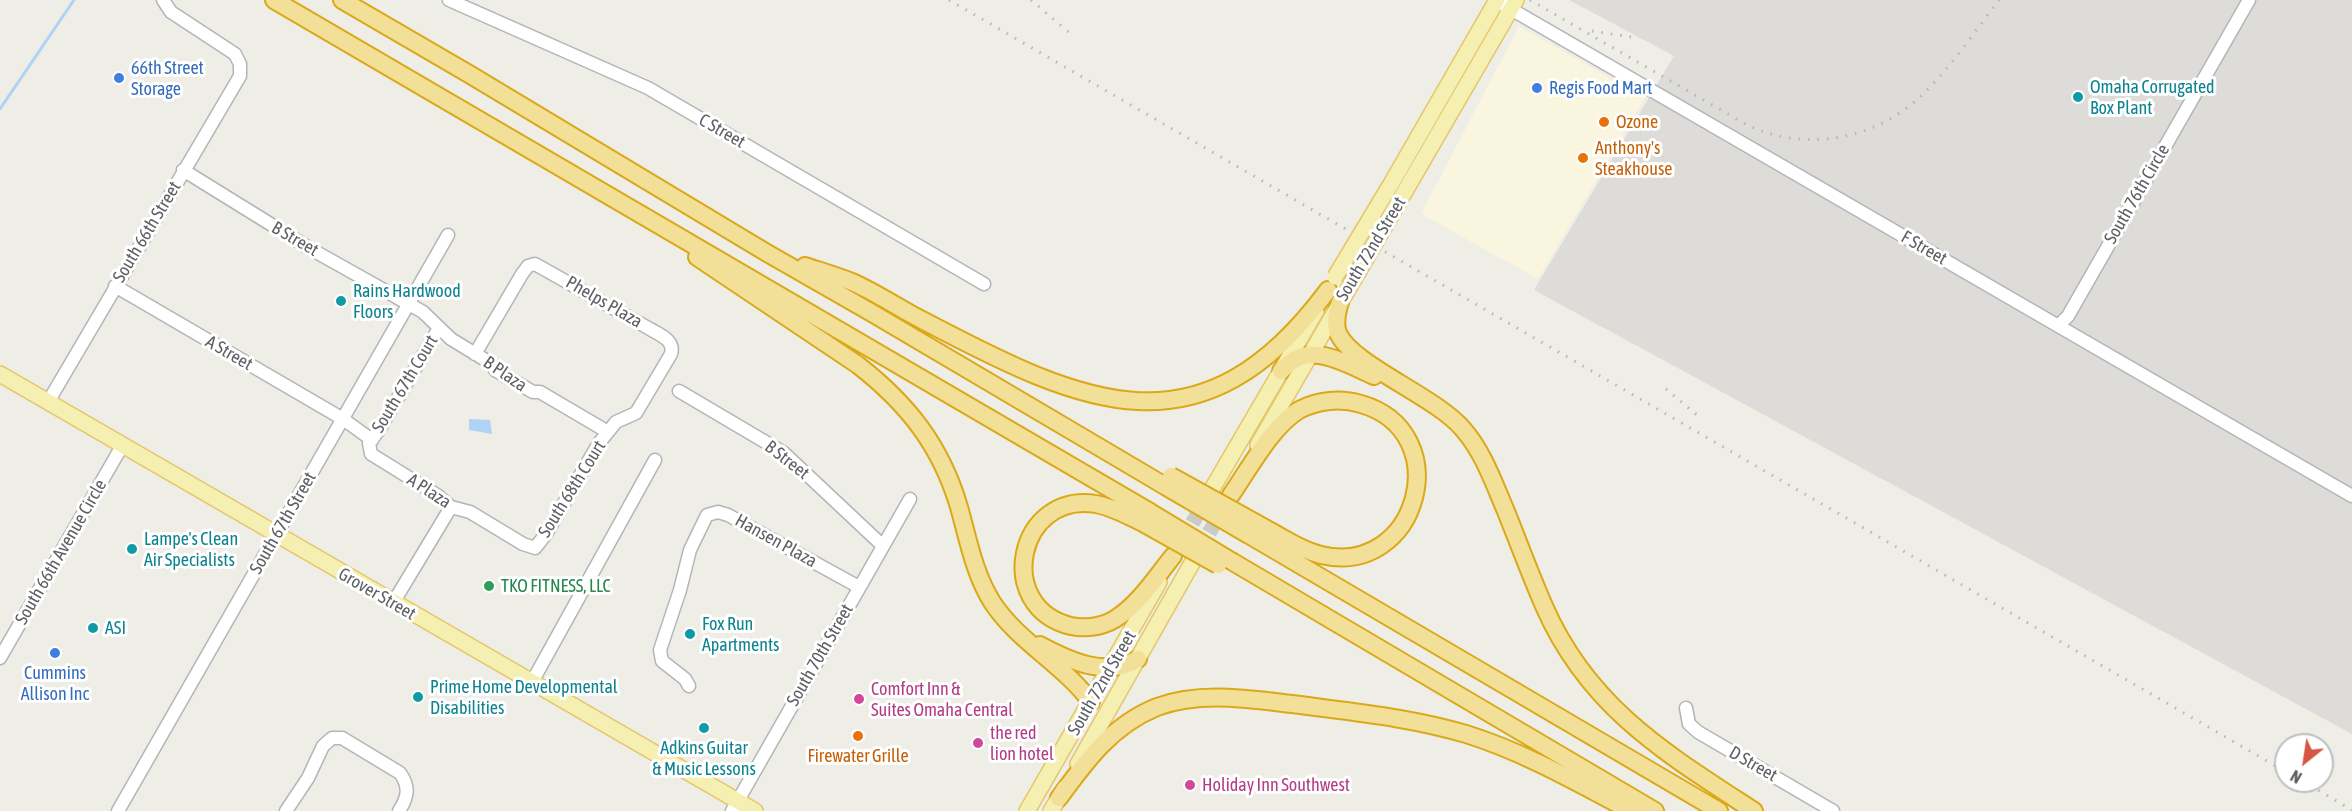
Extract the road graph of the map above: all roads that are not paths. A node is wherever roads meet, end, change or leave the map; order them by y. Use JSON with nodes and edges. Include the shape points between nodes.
{"nodes":[{"id":1,"x":163,"y":0,"type":"edge"},
{"id":2,"x":274,"y":0,"type":"edge"},
{"id":3,"x":342,"y":0,"type":"edge"},
{"id":4,"x":449,"y":0,"type":"edge"},
{"id":5,"x":1497,"y":0,"type":"edge"},
{"id":6,"x":2249,"y":0,"type":"edge"},
{"id":7,"x":1514,"y":4,"type":"edge"},
{"id":8,"x":183,"y":171,"type":"junction"},
{"id":9,"x":568,"y":171,"type":"junction"},
{"id":10,"x":448,"y":235,"type":"dead end"},
{"id":11,"x":767,"y":253,"type":"junction"},
{"id":12,"x":1332,"y":283,"type":"junction"},
{"id":13,"x":984,"y":284,"type":"dead end"},
{"id":14,"x":115,"y":286,"type":"junction"},
{"id":15,"x":1340,"y":302,"type":"junction"},
{"id":16,"x":409,"y":304,"type":"junction"},
{"id":17,"x":2059,"y":325,"type":"junction"},
{"id":18,"x":439,"y":328,"type":"junction"},
{"id":19,"x":672,"y":346,"type":"joint"},
{"id":20,"x":475,"y":354,"type":"junction"},
{"id":21,"x":1310,"y":354,"type":"junction"},
{"id":22,"x":1281,"y":371,"type":"junction"},
{"id":23,"x":0,"y":374,"type":"edge"},
{"id":24,"x":679,"y":391,"type":"dead end"},
{"id":25,"x":48,"y":402,"type":"junction"},
{"id":26,"x":343,"y":419,"type":"junction"},
{"id":27,"x":1454,"y":419,"type":"junction"},
{"id":28,"x":608,"y":432,"type":"junction"},
{"id":29,"x":372,"y":440,"type":"junction"},
{"id":30,"x":122,"y":446,"type":"junction"},
{"id":31,"x":655,"y":460,"type":"dead end"},
{"id":32,"x":1212,"y":489,"type":"tunnel mouth"},
{"id":33,"x":1230,"y":496,"type":"joint"},
{"id":34,"x":2352,"y":496,"type":"edge"},
{"id":35,"x":910,"y":499,"type":"dead end"},
{"id":36,"x":451,"y":507,"type":"junction"},
{"id":37,"x":1146,"y":518,"type":"junction"},
{"id":38,"x":1252,"y":529,"type":"junction"},
{"id":39,"x":275,"y":534,"type":"junction"},
{"id":40,"x":882,"y":546,"type":"junction"},
{"id":41,"x":535,"y":548,"type":"joint"},
{"id":42,"x":1174,"y":554,"type":"joint"},
{"id":43,"x":1192,"y":563,"type":"tunnel mouth"},
{"id":44,"x":859,"y":587,"type":"junction"},
{"id":45,"x":393,"y":603,"type":"junction"},
{"id":46,"x":1020,"y":634,"type":"junction"},
{"id":47,"x":0,"y":658,"type":"edge"},
{"id":48,"x":1138,"y":659,"type":"junction"},
{"id":49,"x":1110,"y":669,"type":"junction"},
{"id":50,"x":532,"y":682,"type":"junction"},
{"id":51,"x":689,"y":686,"type":"dead end"},
{"id":52,"x":1091,"y":702,"type":"junction"},
{"id":53,"x":1686,"y":708,"type":"dead end"},
{"id":54,"x":1055,"y":805,"type":"edge"},
{"id":55,"x":735,"y":806,"type":"edge"},
{"id":56,"x":118,"y":811,"type":"edge"},
{"id":57,"x":286,"y":811,"type":"edge"},
{"id":58,"x":399,"y":811,"type":"edge"},
{"id":59,"x":755,"y":811,"type":"edge"},
{"id":60,"x":1027,"y":811,"type":"edge"},
{"id":61,"x":1631,"y":811,"type":"edge"},
{"id":62,"x":1655,"y":811,"type":"edge"},
{"id":63,"x":1719,"y":811,"type":"edge"},
{"id":64,"x":1754,"y":811,"type":"edge"},
{"id":65,"x":1833,"y":811,"type":"edge"}],
"edges":[{"from":1,"to":8,"type":"street","name":"South 66th Street","via":[[171,12],[229,49],[239,60],[241,70]]},
{"from":2,"to":9,"type":"highway"},
{"from":3,"to":11,"type":"highway"},
{"from":4,"to":13,"type":"street","name":"C Street","via":[[648,88]]},
{"from":5,"to":7,"type":"street","name":"F Street"},
{"from":5,"to":12,"type":"main road","name":"South 72nd Street","bridge":true},
{"from":6,"to":17,"type":"street","name":"South 76th Circle","via":[[2068,316]]},
{"from":7,"to":15,"type":"main road","name":"South 72nd Street","bridge":true},
{"from":7,"to":17,"type":"street","name":"F Street"},
{"from":8,"to":14,"type":"street","name":"South 66th Street"},
{"from":8,"to":16,"type":"street","name":"B Street"},
{"from":9,"to":37,"type":"highway"},
{"from":9,"to":46,"type":"highway","via":[[858,365],[894,395],[917,421],[939,457],[985,588],[1000,613]]},
{"from":10,"to":16,"type":"street","name":"South 67th Street"},
{"from":11,"to":12,"type":"highway","via":[[853,283],[953,336],[1047,378],[1092,395],[1126,401],[1171,401],[1230,382],[1281,345]]},
{"from":11,"to":38,"type":"highway","bridge":true},
{"from":12,"to":22,"type":"main road","name":"South 72nd Street"},
{"from":14,"to":25,"type":"street","name":"South 66th Street"},
{"from":14,"to":26,"type":"street","name":"A Street"},
{"from":15,"to":21,"type":"main road","name":"South 72nd Street"},
{"from":15,"to":27,"type":"highway","via":[[1336,326],[1348,347]]},
{"from":16,"to":18,"type":"street","name":"B Plaza"},
{"from":16,"to":26,"type":"street","name":"South 67th Street"},
{"from":17,"to":34,"type":"street","name":"F Street"},
{"from":18,"to":20,"type":"street","name":"B Plaza"},
{"from":18,"to":29,"type":"street","name":"South 67th Court"},
{"from":19,"to":20,"type":"street","name":"Phelps Plaza","via":[[640,323],[532,265],[522,274]]},
{"from":19,"to":28,"type":"street","name":"South 68th Court","via":[[636,413],[616,422]]},
{"from":20,"to":28,"type":"street","name":"B Plaza","via":[[495,370]]},
{"from":21,"to":22,"type":"highway","via":[[1289,361]]},
{"from":21,"to":27,"type":"highway","via":[[1336,360],[1375,377]]},
{"from":21,"to":33,"type":"main road","name":"South 72nd Street"},
{"from":22,"to":32,"type":"main road","name":"South 72nd Street"},
{"from":23,"to":25,"type":"main road","name":"Grover Street"},
{"from":24,"to":40,"type":"street","name":"B Street","via":[[784,453]]},
{"from":25,"to":30,"type":"main road","name":"Grover Street"},
{"from":26,"to":29,"type":"street","name":"A Plaza"},
{"from":26,"to":39,"type":"street","name":"South 67th Street"},
{"from":27,"to":64,"type":"highway","via":[[1486,464],[1544,606],[1578,668],[1645,738]]},
{"from":28,"to":41,"type":"street","name":"South 68th Court"},
{"from":29,"to":36,"type":"street","name":"A Plaza","via":[[368,446],[373,456]]},
{"from":30,"to":39,"type":"main road","name":"Grover Street"},
{"from":30,"to":47,"type":"street","name":"South 66th Avenue Circle"},
{"from":31,"to":50,"type":"street"},
{"from":33,"to":38,"type":"highway","via":[[1284,423],[1300,410],[1318,403],[1352,402],[1372,408],[1395,423],[1410,446],[1418,479],[1413,506],[1395,534],[1372,550],[1346,557],[1320,555]]},
{"from":35,"to":40,"type":"street","name":"South 70th Street"},
{"from":36,"to":41,"type":"street","name":"A Plaza","via":[[470,512]]},
{"from":36,"to":45,"type":"street"},
{"from":37,"to":42,"type":"highway","via":[[1090,503],[1064,507],[1045,518],[1032,533],[1023,559],[1025,584],[1035,603],[1050,617],[1069,626],[1105,624],[1135,603]]},
{"from":37,"to":62,"type":"highway","bridge":true,"via":[[1439,683]]},
{"from":38,"to":63,"type":"highway"},
{"from":39,"to":45,"type":"main road","name":"Grover Street"},
{"from":39,"to":56,"type":"street","name":"South 67th Street"},
{"from":40,"to":44,"type":"street","name":"South 70th Street"},
{"from":42,"to":49,"type":"main road","name":"South 72nd Street"},
{"from":43,"to":48,"type":"main road","name":"South 72nd Street"},
{"from":44,"to":51,"type":"street","name":"Hansen Plaza","via":[[728,515],[706,514],[693,542],[660,650],[661,657]]},
{"from":44,"to":55,"type":"street","name":"South 70th Street"},
{"from":45,"to":50,"type":"main road","name":"Grover Street"},
{"from":46,"to":49,"type":"highway","via":[[1078,662]]},
{"from":46,"to":52,"type":"highway","via":[[1070,677]]},
{"from":48,"to":49,"type":"highway"},
{"from":48,"to":54,"type":"main road","name":"South 72nd Street"},
{"from":49,"to":52,"type":"main road","name":"South 72nd Street"},
{"from":50,"to":55,"type":"main road","name":"Grover Street"},
{"from":52,"to":60,"type":"main road","name":"South 72nd Street"},
{"from":53,"to":65,"type":"street","name":"D Street","via":[[1689,724],[1698,732]]},
{"from":54,"to":61,"type":"highway","via":[[1096,750],[1123,725],[1158,707],[1212,698],[1267,701],[1442,727],[1512,751]]},
{"from":55,"to":59,"type":"main road","name":"Grover Street"},
{"from":57,"to":58,"type":"street","via":[[308,778],[322,746],[332,738],[342,738],[396,770],[405,781],[408,794]]}]}
